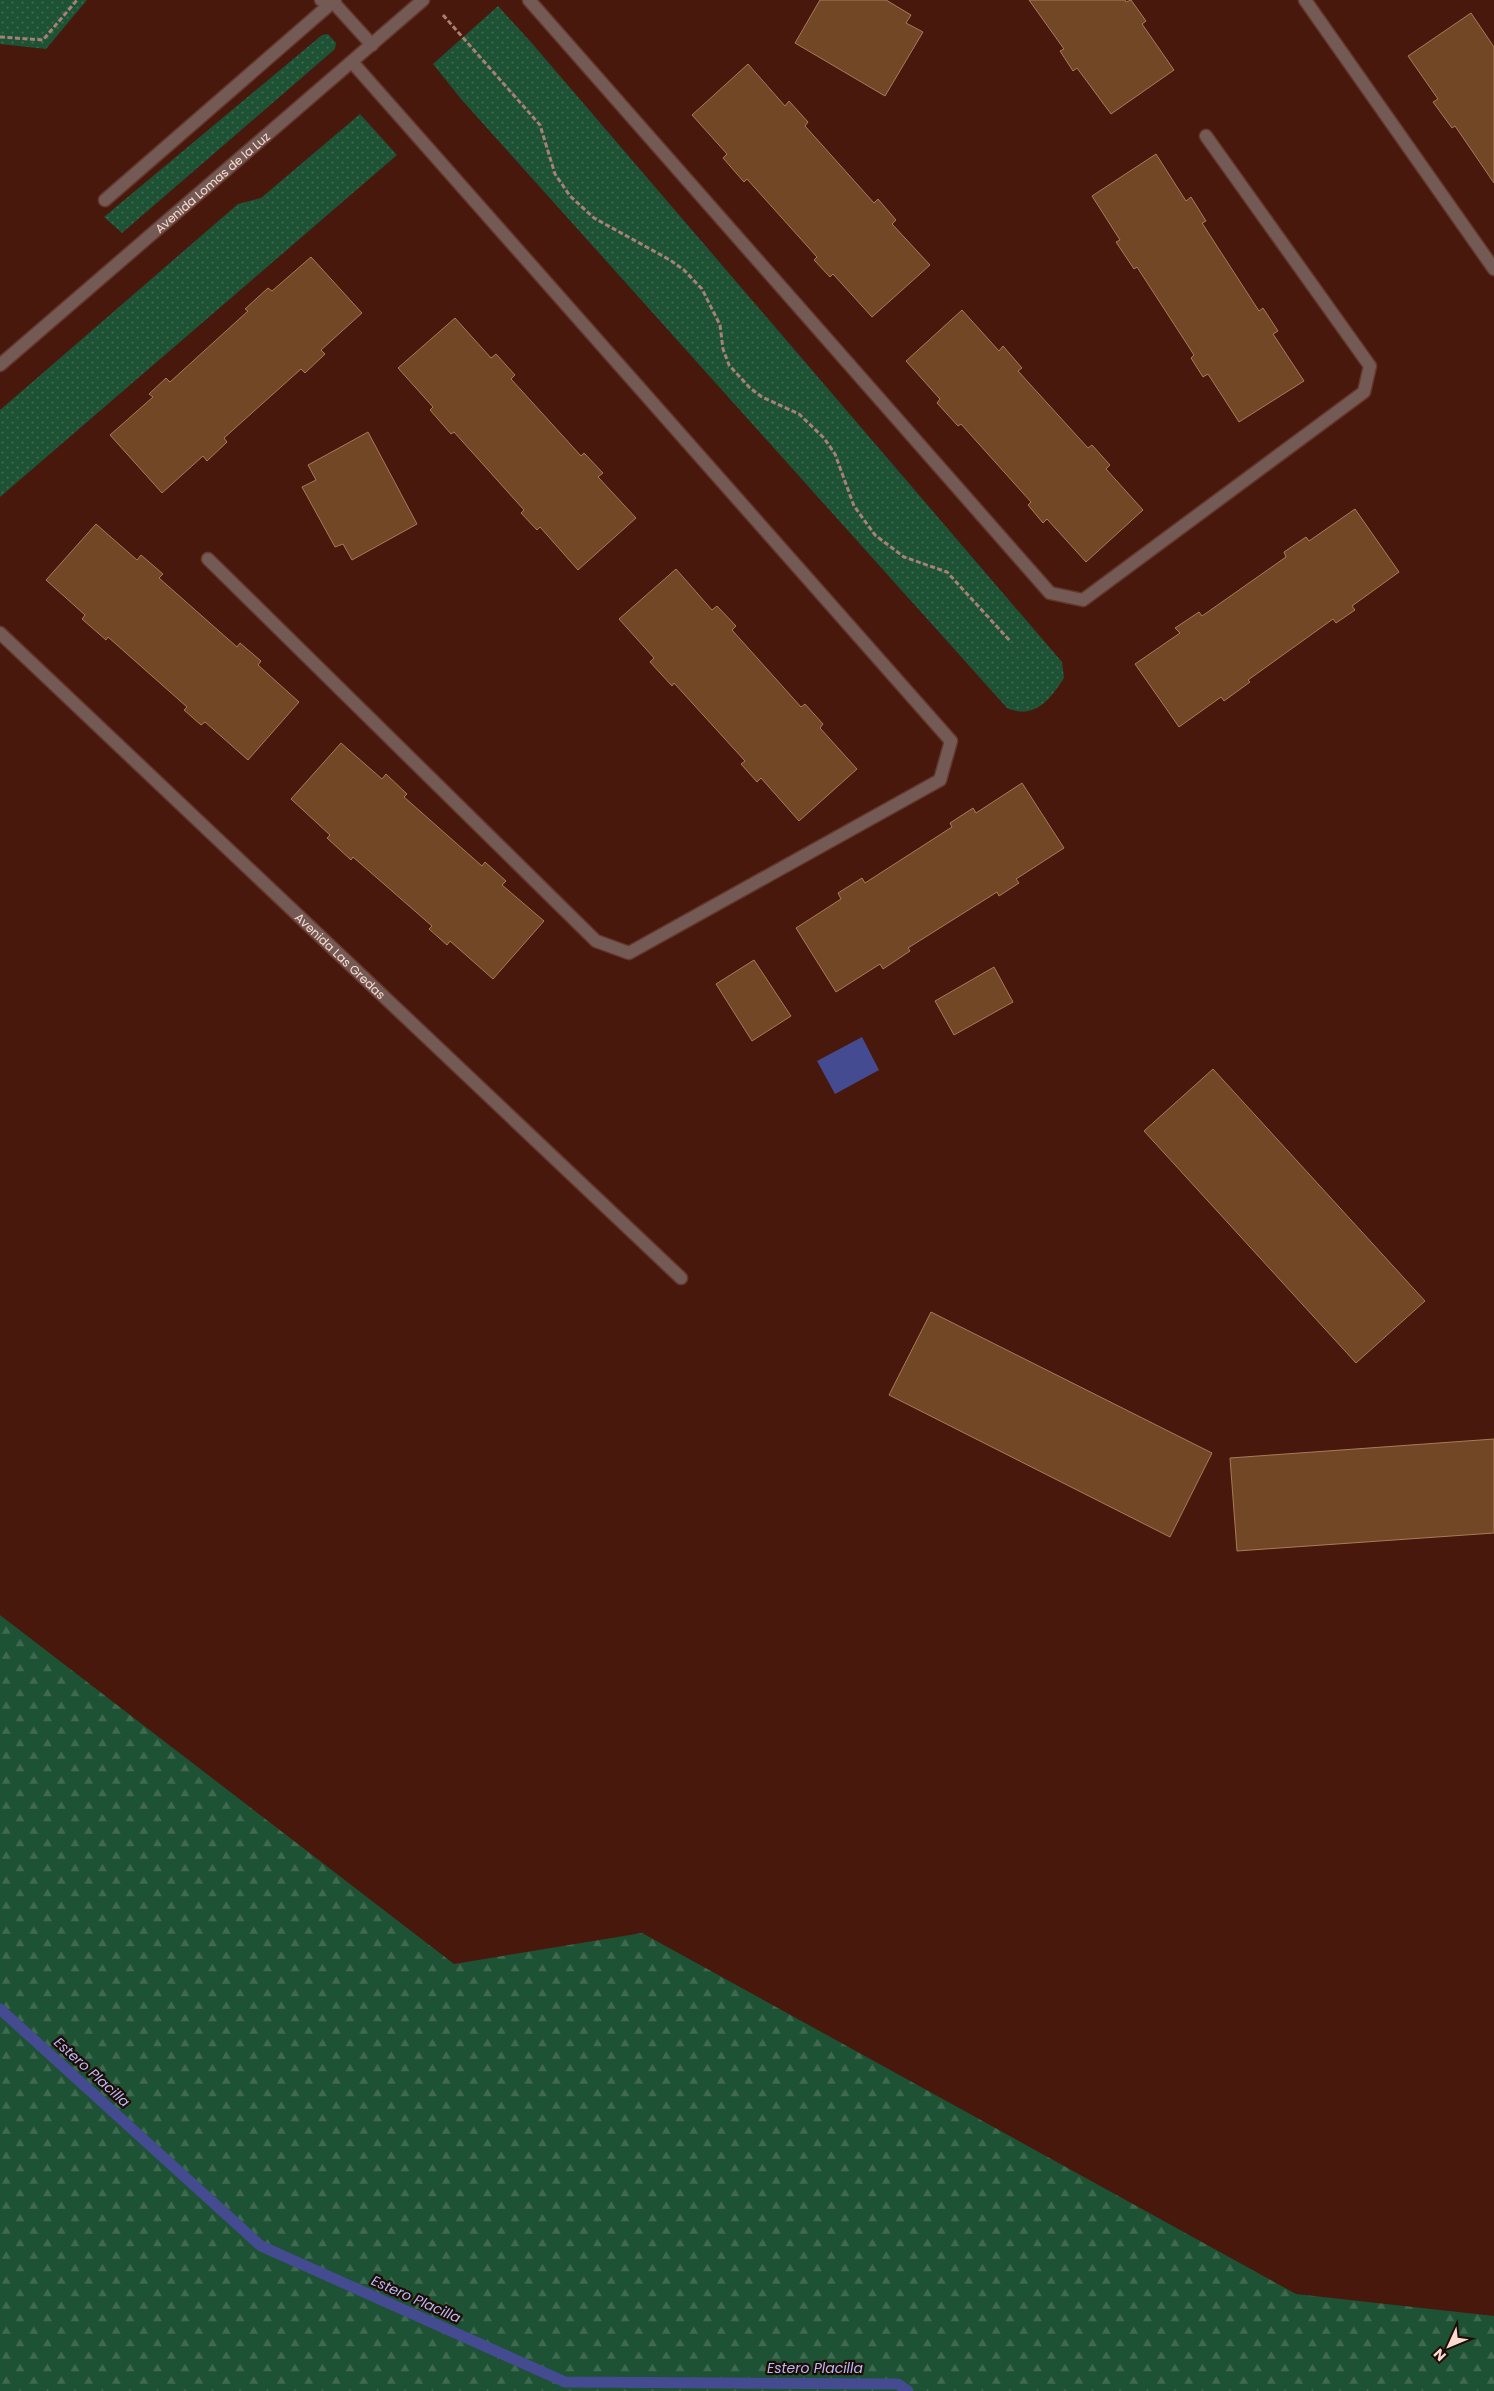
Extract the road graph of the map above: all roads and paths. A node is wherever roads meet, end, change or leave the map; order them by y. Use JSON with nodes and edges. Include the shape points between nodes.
{"nodes":[{"id":1,"x":77,"y":0,"type":"edge"},
{"id":2,"x":423,"y":0,"type":"edge"},
{"id":3,"x":528,"y":0,"type":"edge"},
{"id":4,"x":1304,"y":0,"type":"edge"},
{"id":5,"x":330,"y":1,"type":"edge"},
{"id":6,"x":442,"y":14,"type":"dead end"},
{"id":7,"x":0,"y":37,"type":"edge"},
{"id":8,"x":372,"y":45,"type":"junction"},
{"id":9,"x":352,"y":62,"type":"junction"},
{"id":10,"x":1206,"y":136,"type":"dead end"},
{"id":11,"x":105,"y":200,"type":"dead end"},
{"id":12,"x":1494,"y":269,"type":"edge"},
{"id":13,"x":0,"y":365,"type":"edge"},
{"id":14,"x":208,"y":559,"type":"dead end"},
{"id":15,"x":0,"y":633,"type":"edge"},
{"id":16,"x":1011,"y":642,"type":"dead end"},
{"id":17,"x":681,"y":1278,"type":"dead end"}],
"edges":[{"from":1,"to":7,"type":"path","via":[[43,40]]},
{"from":2,"to":8,"type":"street","name":"Avenida Lomas de la Luz"},
{"from":3,"to":10,"type":"street","via":[[1050,594],[1083,600],[1364,392],[1370,366]]},
{"from":4,"to":12,"type":"street"},
{"from":5,"to":8,"type":"street"},
{"from":5,"to":11,"type":"street"},
{"from":6,"to":16,"type":"path","via":[[540,125],[555,174],[570,196],[594,218],[670,260],[702,289],[720,325],[723,349],[730,365],[750,388],[798,414],[824,438],[835,454],[854,506],[875,534],[904,557],[947,572]]},
{"from":8,"to":9,"type":"street","name":"Avenida Lomas de la Luz"},
{"from":9,"to":13,"type":"street","name":"Avenida Lomas de la Luz"},
{"from":9,"to":14,"type":"street","via":[[952,741],[940,780],[629,953],[596,941]]},
{"from":15,"to":17,"type":"street","name":"Avenida Las Gredas"}]}
